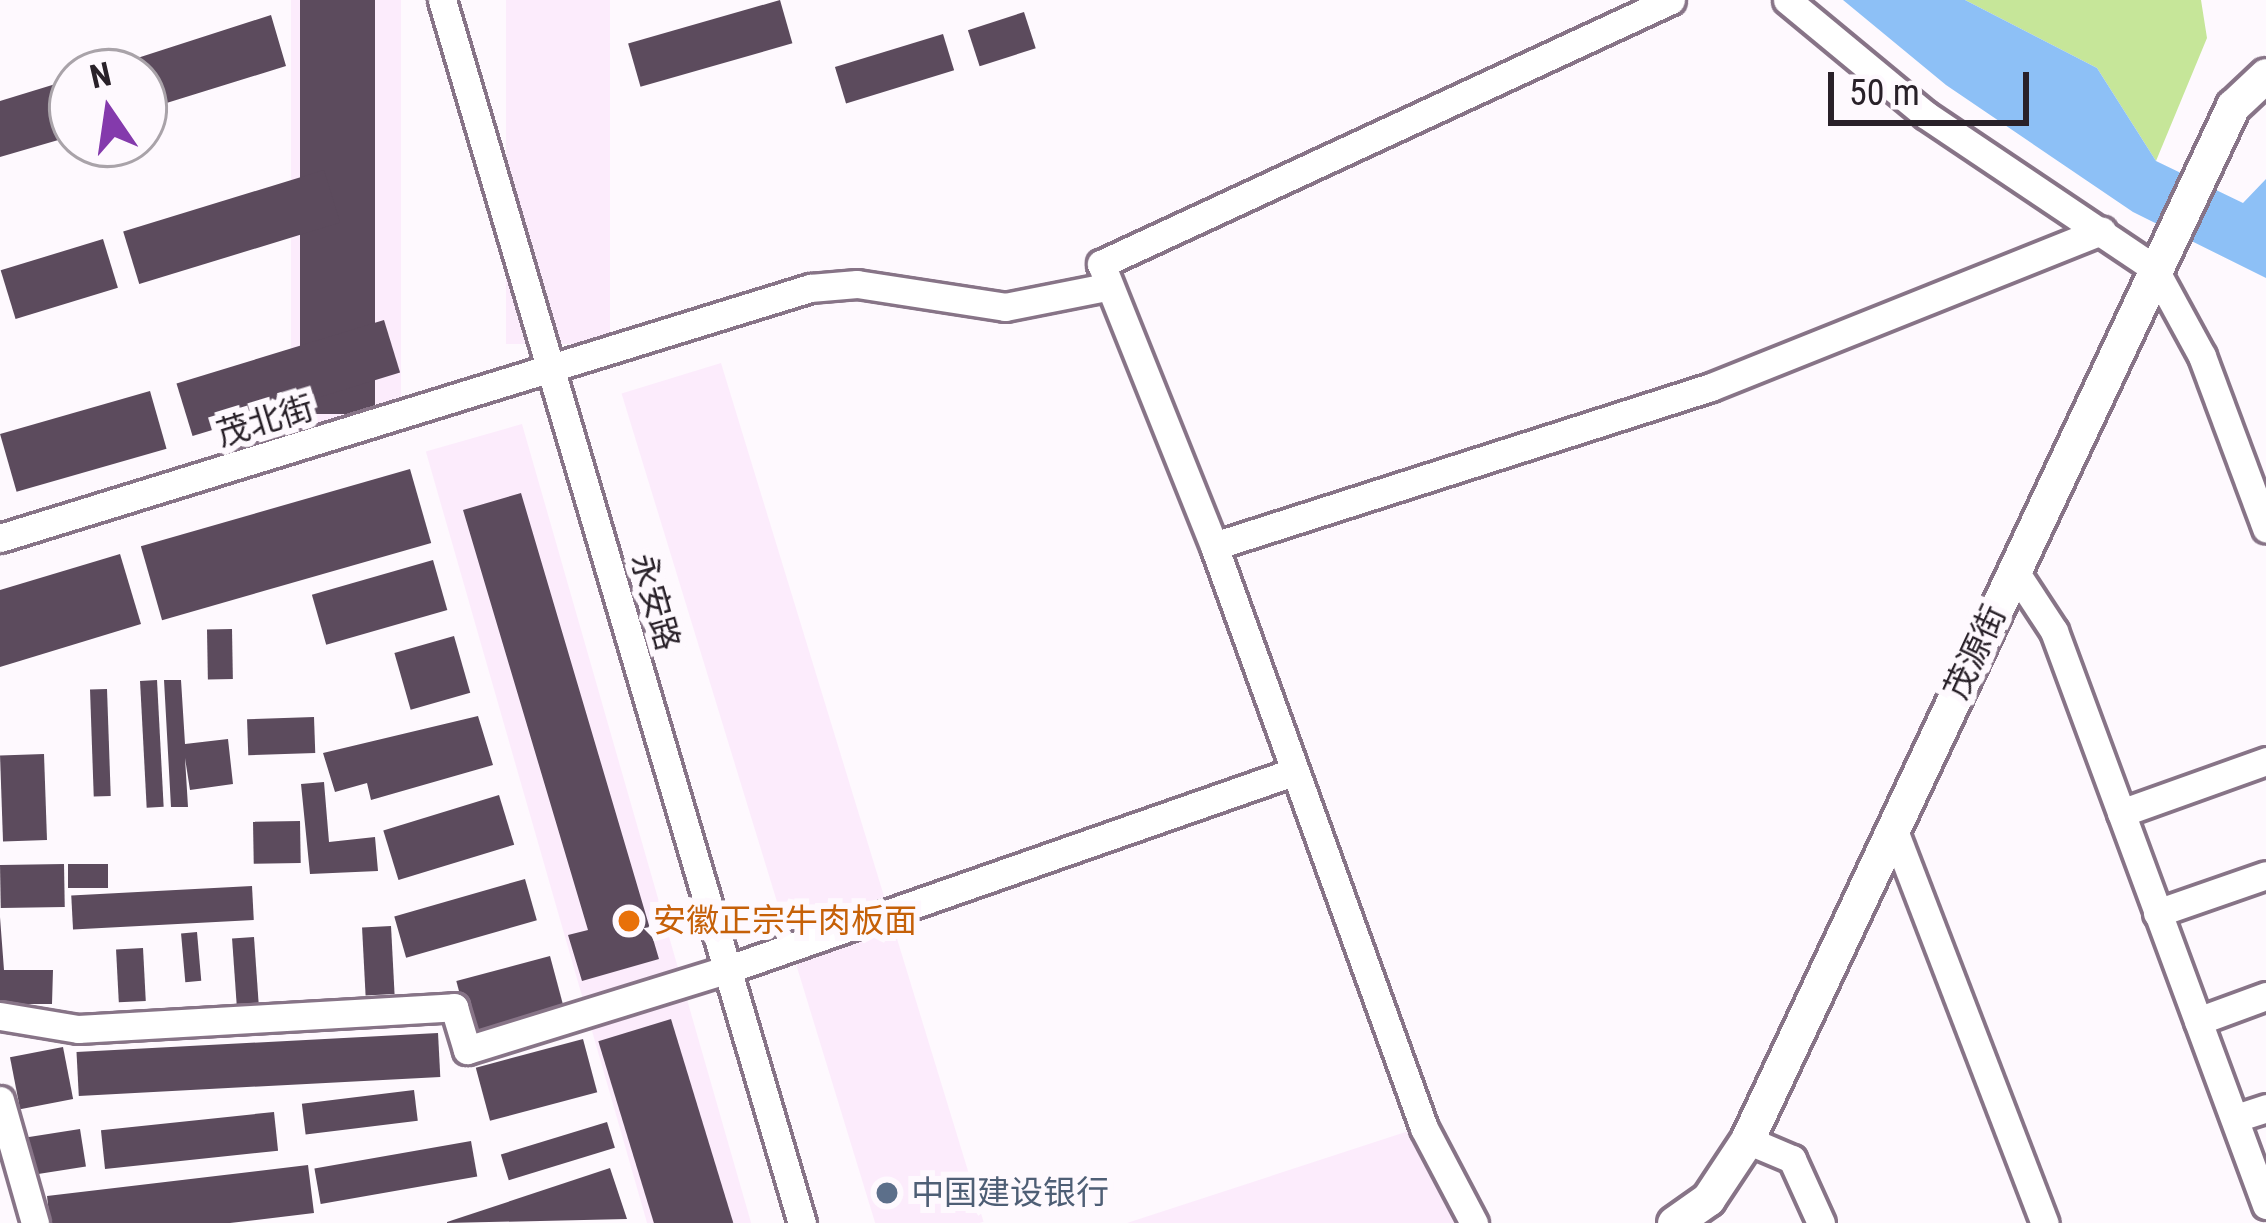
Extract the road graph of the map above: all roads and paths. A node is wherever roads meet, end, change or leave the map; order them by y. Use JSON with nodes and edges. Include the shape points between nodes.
{"nodes":[{"id":1,"x":442,"y":0,"type":"edge"},
{"id":2,"x":1671,"y":0,"type":"edge"},
{"id":3,"x":1787,"y":0,"type":"edge"},
{"id":4,"x":2266,"y":75,"type":"edge"},
{"id":5,"x":2102,"y":232,"type":"junction"},
{"id":6,"x":2155,"y":267,"type":"junction"},
{"id":7,"x":1106,"y":287,"type":"junction"},
{"id":8,"x":551,"y":374,"type":"junction"},
{"id":9,"x":2266,"y":528,"type":"edge"},
{"id":10,"x":0,"y":538,"type":"edge"},
{"id":11,"x":1214,"y":546,"type":"junction"},
{"id":12,"x":2014,"y":570,"type":"junction"},
{"id":13,"x":2266,"y":761,"type":"edge"},
{"id":14,"x":1290,"y":773,"type":"junction"},
{"id":15,"x":2122,"y":813,"type":"junction"},
{"id":16,"x":1893,"y":828,"type":"junction"},
{"id":17,"x":2266,"y":875,"type":"edge"},
{"id":18,"x":2157,"y":913,"type":"junction"},
{"id":19,"x":726,"y":970,"type":"junction"},
{"id":20,"x":2266,"y":996,"type":"edge"},
{"id":21,"x":0,"y":1016,"type":"edge"},
{"id":22,"x":2198,"y":1021,"type":"junction"},
{"id":23,"x":0,"y":1100,"type":"edge"},
{"id":24,"x":2266,"y":1108,"type":"edge"},
{"id":25,"x":2236,"y":1118,"type":"junction"},
{"id":26,"x":1748,"y":1140,"type":"junction"},
{"id":27,"x":2266,"y":1204,"type":"edge"},
{"id":28,"x":35,"y":1223,"type":"edge"},
{"id":29,"x":802,"y":1223,"type":"edge"},
{"id":30,"x":1474,"y":1223,"type":"edge"},
{"id":31,"x":1674,"y":1223,"type":"edge"},
{"id":32,"x":1821,"y":1223,"type":"edge"},
{"id":33,"x":2045,"y":1223,"type":"edge"}],
"edges":[{"from":1,"to":8,"type":"street","name":"永安路"},
{"from":2,"to":7,"type":"street","via":[[1101,264]]},
{"from":3,"to":5,"type":"street","via":[[1926,116]]},
{"from":4,"to":6,"type":"main road","name":"茂源街","via":[[2233,106]]},
{"from":5,"to":6,"type":"street"},
{"from":5,"to":11,"type":"street","via":[[1711,386]]},
{"from":6,"to":9,"type":"street","via":[[2203,356]]},
{"from":6,"to":12,"type":"main road","name":"茂源街"},
{"from":7,"to":8,"type":"street","name":"茂北街","via":[[1005,307],[857,284],[810,288]]},
{"from":7,"to":11,"type":"street"},
{"from":8,"to":10,"type":"street","name":"茂北街"},
{"from":8,"to":19,"type":"street","name":"永安路"},
{"from":11,"to":14,"type":"street"},
{"from":12,"to":15,"type":"street","via":[[2054,631]]},
{"from":12,"to":16,"type":"main road","name":"茂源街"},
{"from":13,"to":15,"type":"street"},
{"from":14,"to":19,"type":"street"},
{"from":14,"to":30,"type":"street","via":[[1424,1128]]},
{"from":15,"to":18,"type":"street"},
{"from":16,"to":26,"type":"main road","name":"茂源街"},
{"from":16,"to":33,"type":"street"},
{"from":17,"to":18,"type":"street"},
{"from":18,"to":22,"type":"street"},
{"from":19,"to":21,"type":"street","via":[[467,1050],[454,1007],[78,1029]]},
{"from":19,"to":29,"type":"street","name":"永安路"},
{"from":20,"to":22,"type":"street"},
{"from":22,"to":25,"type":"street"},
{"from":23,"to":28,"type":"street"},
{"from":24,"to":25,"type":"street"},
{"from":25,"to":27,"type":"street"},
{"from":26,"to":31,"type":"main road","name":"茂源街","via":[[1708,1198]]},
{"from":26,"to":32,"type":"street","via":[[1792,1159]]}]}
